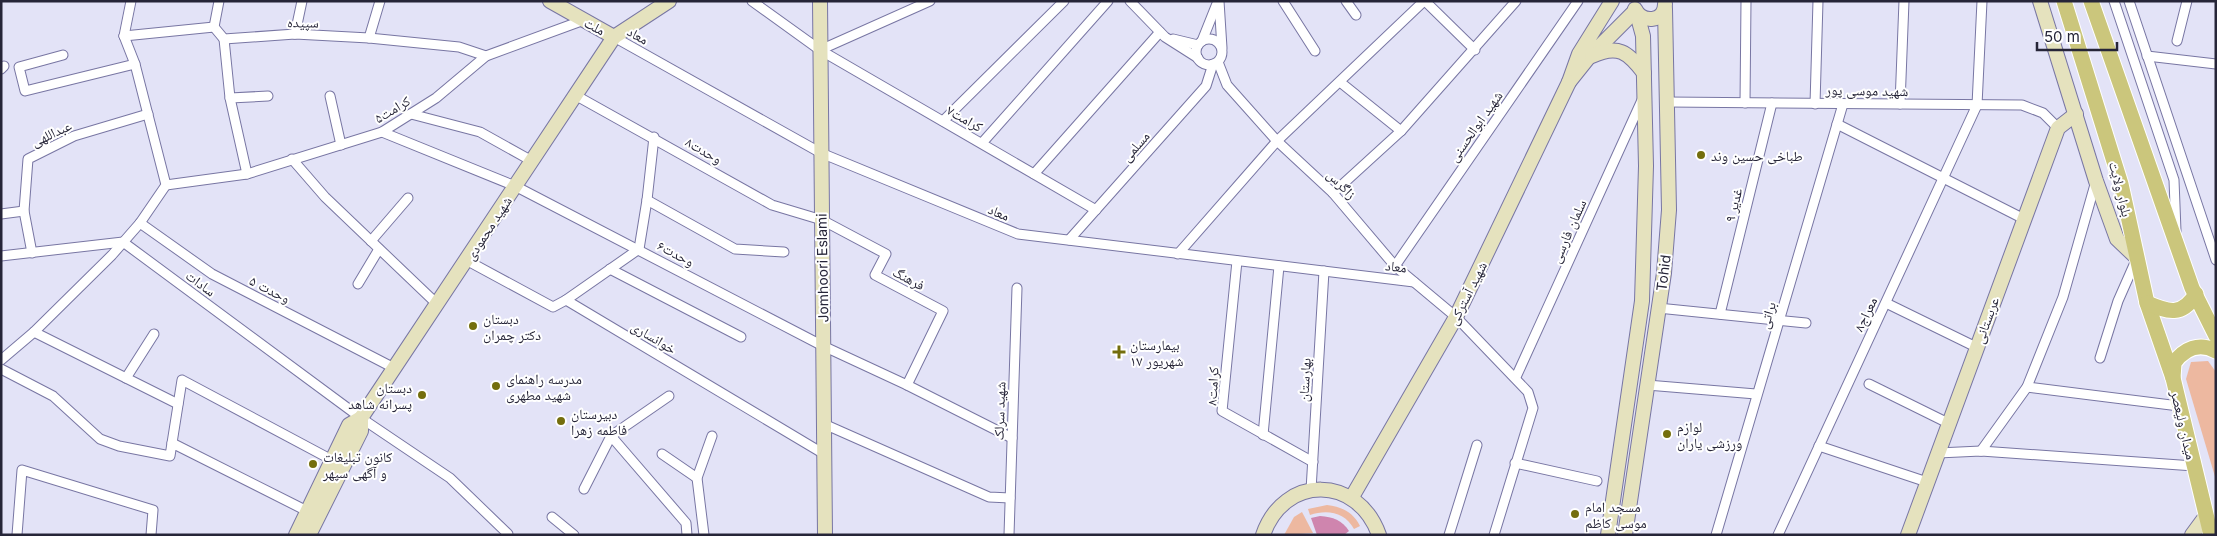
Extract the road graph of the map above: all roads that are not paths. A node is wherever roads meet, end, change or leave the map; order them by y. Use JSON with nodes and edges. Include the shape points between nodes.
{"nodes":[{"id":1,"x":131,"y":1,"type":"edge"},
{"id":2,"x":219,"y":1,"type":"edge"},
{"id":3,"x":302,"y":1,"type":"edge"},
{"id":4,"x":380,"y":1,"type":"edge"},
{"id":5,"x":550,"y":1,"type":"edge"},
{"id":6,"x":669,"y":1,"type":"edge"},
{"id":7,"x":752,"y":1,"type":"edge"},
{"id":8,"x":820,"y":1,"type":"edge"},
{"id":9,"x":930,"y":1,"type":"edge"},
{"id":10,"x":1064,"y":1,"type":"edge"},
{"id":11,"x":1108,"y":1,"type":"edge"},
{"id":12,"x":1130,"y":1,"type":"edge"},
{"id":13,"x":1219,"y":1,"type":"edge"},
{"id":14,"x":1283,"y":1,"type":"edge"},
{"id":15,"x":1346,"y":1,"type":"edge"},
{"id":16,"x":1425,"y":1,"type":"edge"},
{"id":17,"x":1516,"y":1,"type":"edge"},
{"id":18,"x":1578,"y":1,"type":"edge"},
{"id":19,"x":1612,"y":1,"type":"edge"},
{"id":20,"x":1746,"y":1,"type":"edge"},
{"id":21,"x":1818,"y":1,"type":"edge"},
{"id":22,"x":1904,"y":1,"type":"edge"},
{"id":23,"x":1982,"y":1,"type":"edge"},
{"id":24,"x":2040,"y":1,"type":"edge"},
{"id":25,"x":2064,"y":1,"type":"edge"},
{"id":26,"x":2091,"y":1,"type":"edge"},
{"id":27,"x":2114,"y":1,"type":"edge"},
{"id":28,"x":2130,"y":1,"type":"edge"},
{"id":29,"x":2187,"y":1,"type":"edge"},
{"id":30,"x":1665,"y":5,"type":"edge"},
{"id":31,"x":569,"y":6,"type":"edge"},
{"id":32,"x":651,"y":7,"type":"edge"},
{"id":33,"x":1636,"y":8,"type":"edge"},
{"id":34,"x":1356,"y":15,"type":"dead end"},
{"id":35,"x":584,"y":20,"type":"junction"},
{"id":36,"x":214,"y":27,"type":"junction"},
{"id":37,"x":295,"y":34,"type":"junction"},
{"id":38,"x":1163,"y":35,"type":"junction"},
{"id":39,"x":124,"y":36,"type":"junction"},
{"id":40,"x":614,"y":37,"type":"junction"},
{"id":41,"x":224,"y":38,"type":"junction"},
{"id":42,"x":369,"y":38,"type":"junction"},
{"id":43,"x":2177,"y":41,"type":"dead end"},
{"id":44,"x":1200,"y":43,"type":"junction"},
{"id":45,"x":1222,"y":48,"type":"junction"},
{"id":46,"x":820,"y":50,"type":"junction"},
{"id":47,"x":1475,"y":50,"type":"junction"},
{"id":48,"x":1315,"y":51,"type":"dead end"},
{"id":49,"x":63,"y":55,"type":"dead end"},
{"id":50,"x":486,"y":56,"type":"junction"},
{"id":51,"x":2148,"y":56,"type":"junction"},
{"id":52,"x":1589,"y":57,"type":"junction"},
{"id":53,"x":1198,"y":58,"type":"junction"},
{"id":54,"x":1216,"y":63,"type":"junction"},
{"id":55,"x":135,"y":64,"type":"junction"},
{"id":56,"x":2216,"y":64,"type":"edge"},
{"id":57,"x":1644,"y":73,"type":"junction"},
{"id":58,"x":1340,"y":82,"type":"junction"},
{"id":59,"x":1569,"y":82,"type":"junction"},
{"id":60,"x":575,"y":95,"type":"junction"},
{"id":61,"x":268,"y":96,"type":"dead end"},
{"id":62,"x":330,"y":96,"type":"dead end"},
{"id":63,"x":1644,"y":96,"type":"junction"},
{"id":64,"x":230,"y":98,"type":"junction"},
{"id":65,"x":1668,"y":102,"type":"junction"},
{"id":66,"x":1745,"y":103,"type":"junction"},
{"id":67,"x":1772,"y":103,"type":"junction"},
{"id":68,"x":1815,"y":104,"type":"junction"},
{"id":69,"x":1843,"y":104,"type":"junction"},
{"id":70,"x":1900,"y":104,"type":"junction"},
{"id":71,"x":1977,"y":105,"type":"junction"},
{"id":72,"x":148,"y":114,"type":"junction"},
{"id":73,"x":411,"y":114,"type":"junction"},
{"id":74,"x":2076,"y":114,"type":"junction"},
{"id":75,"x":943,"y":121,"type":"junction"},
{"id":76,"x":1837,"y":124,"type":"junction"},
{"id":77,"x":2058,"y":128,"type":"junction"},
{"id":78,"x":382,"y":132,"type":"junction"},
{"id":79,"x":1401,"y":132,"type":"junction"},
{"id":80,"x":654,"y":138,"type":"junction"},
{"id":81,"x":1277,"y":141,"type":"junction"},
{"id":82,"x":982,"y":143,"type":"junction"},
{"id":83,"x":341,"y":145,"type":"junction"},
{"id":84,"x":822,"y":153,"type":"junction"},
{"id":85,"x":292,"y":159,"type":"junction"},
{"id":86,"x":532,"y":161,"type":"junction"},
{"id":87,"x":247,"y":174,"type":"junction"},
{"id":88,"x":1034,"y":174,"type":"junction"},
{"id":89,"x":1944,"y":177,"type":"junction"},
{"id":90,"x":2096,"y":181,"type":"junction"},
{"id":91,"x":166,"y":185,"type":"junction"},
{"id":92,"x":515,"y":186,"type":"junction"},
{"id":93,"x":1333,"y":193,"type":"junction"},
{"id":94,"x":408,"y":198,"type":"dead end"},
{"id":95,"x":647,"y":200,"type":"junction"},
{"id":96,"x":1096,"y":210,"type":"junction"},
{"id":97,"x":24,"y":211,"type":"junction"},
{"id":98,"x":1,"y":214,"type":"edge"},
{"id":99,"x":2024,"y":218,"type":"junction"},
{"id":100,"x":822,"y":220,"type":"junction"},
{"id":101,"x":140,"y":223,"type":"junction"},
{"id":102,"x":1069,"y":240,"type":"junction"},
{"id":103,"x":371,"y":241,"type":"junction"},
{"id":104,"x":122,"y":242,"type":"junction"},
{"id":105,"x":2176,"y":245,"type":"junction"},
{"id":106,"x":379,"y":249,"type":"junction"},
{"id":107,"x":639,"y":250,"type":"junction"},
{"id":108,"x":784,"y":252,"type":"dead end"},
{"id":109,"x":32,"y":253,"type":"junction"},
{"id":110,"x":1666,"y":253,"type":"junction"},
{"id":111,"x":1178,"y":254,"type":"junction"},
{"id":112,"x":1,"y":256,"type":"edge"},
{"id":113,"x":1644,"y":256,"type":"junction"},
{"id":114,"x":2137,"y":258,"type":"junction"},
{"id":115,"x":466,"y":260,"type":"junction"},
{"id":116,"x":2216,"y":260,"type":"edge"},
{"id":117,"x":1237,"y":261,"type":"junction"},
{"id":118,"x":1279,"y":266,"type":"junction"},
{"id":119,"x":1395,"y":266,"type":"junction"},
{"id":120,"x":610,"y":270,"type":"junction"},
{"id":121,"x":1324,"y":271,"type":"junction"},
{"id":122,"x":1414,"y":282,"type":"junction"},
{"id":123,"x":358,"y":284,"type":"dead end"},
{"id":124,"x":1018,"y":288,"type":"dead end"},
{"id":125,"x":2196,"y":294,"type":"junction"},
{"id":126,"x":566,"y":300,"type":"junction"},
{"id":127,"x":1886,"y":303,"type":"junction"},
{"id":128,"x":2147,"y":303,"type":"junction"},
{"id":129,"x":437,"y":304,"type":"junction"},
{"id":130,"x":1658,"y":308,"type":"junction"},
{"id":131,"x":1720,"y":314,"type":"junction"},
{"id":132,"x":1456,"y":317,"type":"junction"},
{"id":133,"x":1780,"y":320,"type":"junction"},
{"id":134,"x":1806,"y":323,"type":"dead end"},
{"id":135,"x":34,"y":332,"type":"junction"},
{"id":136,"x":154,"y":334,"type":"dead end"},
{"id":137,"x":2216,"y":336,"type":"edge"},
{"id":138,"x":741,"y":337,"type":"dead end"},
{"id":139,"x":823,"y":346,"type":"junction"},
{"id":140,"x":1976,"y":347,"type":"junction"},
{"id":141,"x":2216,"y":351,"type":"edge"},
{"id":142,"x":2100,"y":358,"type":"dead end"},
{"id":143,"x":1,"y":360,"type":"edge"},
{"id":144,"x":394,"y":368,"type":"junction"},
{"id":145,"x":1,"y":369,"type":"edge"},
{"id":146,"x":126,"y":378,"type":"junction"},
{"id":147,"x":1516,"y":378,"type":"junction"},
{"id":148,"x":2173,"y":378,"type":"junction"},
{"id":149,"x":1869,"y":384,"type":"dead end"},
{"id":150,"x":907,"y":385,"type":"junction"},
{"id":151,"x":1647,"y":385,"type":"junction"},
{"id":152,"x":2027,"y":387,"type":"junction"},
{"id":153,"x":1756,"y":394,"type":"junction"},
{"id":154,"x":669,"y":396,"type":"dead end"},
{"id":155,"x":178,"y":404,"type":"junction"},
{"id":156,"x":2180,"y":406,"type":"junction"},
{"id":157,"x":361,"y":418,"type":"junction"},
{"id":158,"x":1948,"y":423,"type":"junction"},
{"id":159,"x":824,"y":424,"type":"junction"},
{"id":160,"x":611,"y":436,"type":"junction"},
{"id":161,"x":712,"y":436,"type":"dead end"},
{"id":162,"x":1263,"y":436,"type":"junction"},
{"id":163,"x":1012,"y":438,"type":"junction"},
{"id":164,"x":172,"y":443,"type":"junction"},
{"id":165,"x":1477,"y":445,"type":"dead end"},
{"id":166,"x":1819,"y":446,"type":"junction"},
{"id":167,"x":1981,"y":451,"type":"junction"},
{"id":168,"x":1938,"y":453,"type":"junction"},
{"id":169,"x":662,"y":454,"type":"dead end"},
{"id":170,"x":824,"y":454,"type":"junction"},
{"id":171,"x":332,"y":460,"type":"junction"},
{"id":172,"x":1313,"y":462,"type":"junction"},
{"id":173,"x":1515,"y":463,"type":"junction"},
{"id":174,"x":2194,"y":466,"type":"junction"},
{"id":175,"x":697,"y":478,"type":"junction"},
{"id":176,"x":1598,"y":481,"type":"dead end"},
{"id":177,"x":1926,"y":482,"type":"junction"},
{"id":178,"x":584,"y":489,"type":"dead end"},
{"id":179,"x":1311,"y":490,"type":"junction"},
{"id":180,"x":1352,"y":497,"type":"junction"},
{"id":181,"x":1010,"y":498,"type":"junction"},
{"id":182,"x":308,"y":511,"type":"junction"},
{"id":183,"x":2206,"y":516,"type":"junction"},
{"id":184,"x":552,"y":517,"type":"dead end"},
{"id":185,"x":1268,"y":521,"type":"junction"},
{"id":186,"x":508,"y":534,"type":"edge"},
{"id":187,"x":17,"y":535,"type":"edge"},
{"id":188,"x":151,"y":535,"type":"edge"},
{"id":189,"x":296,"y":535,"type":"edge"},
{"id":190,"x":309,"y":535,"type":"edge"},
{"id":191,"x":574,"y":535,"type":"edge"},
{"id":192,"x":687,"y":535,"type":"edge"},
{"id":193,"x":704,"y":535,"type":"edge"},
{"id":194,"x":825,"y":535,"type":"edge"},
{"id":195,"x":1009,"y":535,"type":"edge"},
{"id":196,"x":1252,"y":535,"type":"edge"},
{"id":197,"x":1263,"y":535,"type":"edge"},
{"id":198,"x":1379,"y":535,"type":"edge"},
{"id":199,"x":1450,"y":535,"type":"edge"},
{"id":200,"x":1494,"y":535,"type":"edge"},
{"id":201,"x":1608,"y":535,"type":"edge"},
{"id":202,"x":1625,"y":535,"type":"edge"},
{"id":203,"x":1716,"y":535,"type":"edge"},
{"id":204,"x":1778,"y":535,"type":"edge"},
{"id":205,"x":1908,"y":535,"type":"edge"},
{"id":206,"x":2192,"y":535,"type":"edge"},
{"id":207,"x":2211,"y":535,"type":"edge"}],
"edges":[{"from":1,"to":39,"type":"street"},
{"from":2,"to":36,"type":"street"},
{"from":3,"to":37,"type":"street"},
{"from":4,"to":42,"type":"street"},
{"from":5,"to":31,"type":"main road","name":"ملت"},
{"from":6,"to":32,"type":"main road"},
{"from":7,"to":46,"type":"street","name":"کرامت۷"},
{"from":8,"to":46,"type":"main road","name":"Jomhoori Eslami"},
{"from":9,"to":46,"type":"street"},
{"from":10,"to":75,"type":"street"},
{"from":11,"to":82,"type":"street"},
{"from":12,"to":38,"type":"street"},
{"from":13,"to":44,"type":"street"},
{"from":13,"to":45,"type":"street"},
{"from":14,"to":48,"type":"street"},
{"from":15,"to":34,"type":"street"},
{"from":16,"to":47,"type":"street"},
{"from":16,"to":58,"type":"street"},
{"from":17,"to":47,"type":"street"},
{"from":18,"to":119,"type":"street","name":"شهید ابوالحسنی"},
{"from":19,"to":59,"type":"main road","via":[[1579,54]]},
{"from":20,"to":66,"type":"street"},
{"from":21,"to":68,"type":"street"},
{"from":22,"to":70,"type":"street"},
{"from":23,"to":71,"type":"street"},
{"from":24,"to":74,"type":"main road"},
{"from":25,"to":114,"type":"main road","name":"بلوار ولایت","via":[[2121,184]]},
{"from":26,"to":105,"type":"main road"},
{"from":27,"to":105,"type":"street","via":[[2174,180]]},
{"from":28,"to":51,"type":"street"},
{"from":29,"to":43,"type":"street"},
{"from":30,"to":33,"type":"main road","via":[[1660,16],[1652,20],[1646,19]]},
{"from":30,"to":65,"type":"main road","name":"Tohid"},
{"from":31,"to":35,"type":"main road","name":"ملت"},
{"from":32,"to":40,"type":"main road"},
{"from":33,"to":52,"type":"main road"},
{"from":33,"to":57,"type":"main road","name":"Tohid","via":[[1643,36]]},
{"from":35,"to":40,"type":"main road","name":"ملت"},
{"from":35,"to":50,"type":"street","name":"کرامت۵"},
{"from":36,"to":39,"type":"street"},
{"from":36,"to":41,"type":"street"},
{"from":37,"to":41,"type":"street","name":"سپیده"},
{"from":37,"to":42,"type":"street","name":"سپیده"},
{"from":38,"to":44,"type":"street"},
{"from":38,"to":53,"type":"street"},
{"from":38,"to":88,"type":"street"},
{"from":39,"to":55,"type":"street"},
{"from":40,"to":60,"type":"main road","name":"شهید محمودی"},
{"from":40,"to":84,"type":"street","name":"معاد"},
{"from":41,"to":64,"type":"street"},
{"from":42,"to":50,"type":"street","name":"سپیده","via":[[459,47]]},
{"from":44,"to":45,"type":"street","via":[[1214,40]]},
{"from":44,"to":53,"type":"street","via":[[1196,51]]},
{"from":45,"to":54,"type":"street","via":[[1222,56]]},
{"from":46,"to":75,"type":"street","name":"کرامت۷"},
{"from":46,"to":84,"type":"main road","name":"Jomhoori Eslami"},
{"from":47,"to":79,"type":"street"},
{"from":49,"to":55,"type":"street","via":[[19,67],[26,91]]},
{"from":50,"to":73,"type":"street","name":"کرامت۵","via":[[436,98]]},
{"from":51,"to":56,"type":"street"},
{"from":51,"to":116,"type":"street"},
{"from":52,"to":57,"type":"main road","via":[[1606,50],[1620,51],[1634,60]]},
{"from":52,"to":59,"type":"main road"},
{"from":53,"to":54,"type":"street","via":[[1203,64]]},
{"from":54,"to":81,"type":"street","name":"زاگرس","via":[[1227,85]]},
{"from":54,"to":96,"type":"street","name":"مسلمی","via":[[1206,86]]},
{"from":55,"to":72,"type":"street"},
{"from":57,"to":63,"type":"main road","name":"Tohid"},
{"from":58,"to":79,"type":"street"},
{"from":58,"to":81,"type":"street"},
{"from":59,"to":132,"type":"main road","name":"شهید آسترکی"},
{"from":60,"to":80,"type":"street","name":"وحدت۸"},
{"from":60,"to":86,"type":"main road","name":"شهید محمودی"},
{"from":61,"to":64,"type":"street"},
{"from":62,"to":83,"type":"street"},
{"from":63,"to":113,"type":"main road","name":"Tohid"},
{"from":63,"to":147,"type":"street","name":"سلمان فارسی"},
{"from":64,"to":87,"type":"street"},
{"from":65,"to":66,"type":"street","name":"شهید موسی پور"},
{"from":65,"to":110,"type":"main road","name":"Tohid"},
{"from":66,"to":67,"type":"street","name":"شهید موسی پور"},
{"from":67,"to":68,"type":"street","name":"شهید موسی پور"},
{"from":67,"to":131,"type":"street","name":"غدیر ۹"},
{"from":68,"to":69,"type":"street","name":"شهید موسی پور"},
{"from":69,"to":70,"type":"street","name":"شهید موسی پور"},
{"from":69,"to":76,"type":"street","name":"براتی"},
{"from":70,"to":71,"type":"street","name":"شهید موسی پور"},
{"from":71,"to":77,"type":"street","name":"شهید موسی پور","via":[[2022,105],[2043,113]]},
{"from":71,"to":89,"type":"street","name":"معراج۸"},
{"from":72,"to":91,"type":"street"},
{"from":72,"to":97,"type":"street","name":"عبداللهی","via":[[74,136],[28,159]]},
{"from":73,"to":78,"type":"street","name":"کرامت۵"},
{"from":73,"to":86,"type":"street","via":[[480,132]]},
{"from":74,"to":77,"type":"main road"},
{"from":74,"to":90,"type":"main road"},
{"from":75,"to":82,"type":"street","name":"کرامت۷"},
{"from":76,"to":89,"type":"street"},
{"from":76,"to":133,"type":"street","name":"براتی"},
{"from":77,"to":99,"type":"main road","name":"عربستانی"},
{"from":78,"to":83,"type":"street","name":"کرامت۵"},
{"from":78,"to":92,"type":"street","name":"وحدت۶"},
{"from":79,"to":93,"type":"street"},
{"from":80,"to":95,"type":"street"},
{"from":80,"to":100,"type":"street","name":"وحدت۸","via":[[772,205]]},
{"from":81,"to":93,"type":"street","name":"زاگرس"},
{"from":81,"to":111,"type":"street"},
{"from":82,"to":88,"type":"street","name":"کرامت۷"},
{"from":83,"to":85,"type":"street","name":"کرامت۵"},
{"from":84,"to":100,"type":"main road","name":"Jomhoori Eslami"},
{"from":84,"to":102,"type":"street","name":"معاد","via":[[1018,234]]},
{"from":85,"to":87,"type":"street","name":"کرامت۵"},
{"from":85,"to":103,"type":"street","via":[[325,197]]},
{"from":86,"to":92,"type":"main road","name":"شهید محمودی"},
{"from":87,"to":91,"type":"street","name":"کرامت۵"},
{"from":88,"to":96,"type":"street","name":"کرامت۷"},
{"from":89,"to":99,"type":"street"},
{"from":89,"to":127,"type":"street","name":"معراج۸"},
{"from":90,"to":114,"type":"main road","via":[[2118,240]]},
{"from":90,"to":152,"type":"street","via":[[2063,297]]},
{"from":91,"to":101,"type":"street"},
{"from":92,"to":107,"type":"street","name":"وحدت۶"},
{"from":92,"to":115,"type":"main road","name":"شهید محمودی"},
{"from":93,"to":119,"type":"street","name":"زاگرس"},
{"from":94,"to":103,"type":"street"},
{"from":95,"to":107,"type":"street"},
{"from":95,"to":108,"type":"street","via":[[735,249]]},
{"from":96,"to":102,"type":"street","name":"مسلمی"},
{"from":97,"to":98,"type":"street"},
{"from":97,"to":109,"type":"street","name":"عبداللهی"},
{"from":99,"to":140,"type":"main road","name":"عربستانی"},
{"from":100,"to":139,"type":"main road","name":"Jomhoori Eslami"},
{"from":100,"to":150,"type":"street","name":"فرهنگ","via":[[886,254],[874,275],[943,311]]},
{"from":101,"to":104,"type":"street"},
{"from":101,"to":144,"type":"street","name":"وحدت ۵","via":[[212,274]]},
{"from":102,"to":111,"type":"street","name":"معاد"},
{"from":103,"to":106,"type":"street"},
{"from":104,"to":109,"type":"street"},
{"from":104,"to":135,"type":"street"},
{"from":104,"to":157,"type":"street","name":"سادات"},
{"from":105,"to":125,"type":"main road"},
{"from":106,"to":123,"type":"street"},
{"from":106,"to":129,"type":"street"},
{"from":107,"to":120,"type":"street"},
{"from":107,"to":139,"type":"street","name":"وحدت۶"},
{"from":109,"to":112,"type":"street"},
{"from":110,"to":113,"type":"main road"},
{"from":110,"to":130,"type":"main road","name":"Tohid"},
{"from":111,"to":117,"type":"street","name":"معاد"},
{"from":113,"to":201,"type":"main road","name":"Tohid","via":[[1642,301]]},
{"from":114,"to":128,"type":"main road","name":"بلوار ولایت"},
{"from":114,"to":142,"type":"street","via":[[2118,301]]},
{"from":115,"to":126,"type":"street","via":[[552,307]]},
{"from":115,"to":129,"type":"main road","name":"شهید محمودی"},
{"from":117,"to":118,"type":"street","name":"معاد"},
{"from":117,"to":162,"type":"street","name":"کرامت۸","via":[[1222,411]]},
{"from":118,"to":121,"type":"street","name":"معاد"},
{"from":118,"to":162,"type":"street"},
{"from":119,"to":122,"type":"street","name":"زاگرس"},
{"from":120,"to":126,"type":"street"},
{"from":120,"to":138,"type":"street"},
{"from":121,"to":122,"type":"street","name":"معاد"},
{"from":121,"to":172,"type":"street","name":"بهارستان"},
{"from":122,"to":132,"type":"street","name":"زاگرس"},
{"from":124,"to":163,"type":"street","name":"شهید سرلک"},
{"from":125,"to":128,"type":"main road","via":[[2182,309],[2172,311]]},
{"from":125,"to":137,"type":"main road"},
{"from":126,"to":170,"type":"street","name":"خوانساری"},
{"from":127,"to":140,"type":"street"},
{"from":127,"to":166,"type":"street","name":"معراج۸"},
{"from":128,"to":148,"type":"main road","name":"بلوار ولایت"},
{"from":129,"to":144,"type":"main road","name":"شهید محمودی"},
{"from":130,"to":131,"type":"street"},
{"from":130,"to":151,"type":"main road","name":"Tohid"},
{"from":131,"to":133,"type":"street"},
{"from":132,"to":147,"type":"street","name":"زاگرس"},
{"from":132,"to":180,"type":"main road","name":"شهید آسترکی"},
{"from":133,"to":134,"type":"street"},
{"from":133,"to":153,"type":"street","name":"براتی"},
{"from":135,"to":143,"type":"street"},
{"from":135,"to":146,"type":"street"},
{"from":136,"to":146,"type":"street"},
{"from":139,"to":150,"type":"street","name":"وحدت۶"},
{"from":139,"to":159,"type":"main road","name":"Jomhoori Eslami"},
{"from":140,"to":158,"type":"main road","name":"عربستانی"},
{"from":141,"to":148,"type":"main road","name":"میدان ولیعصر","via":[[2199,346],[2183,354],[2174,363]]},
{"from":144,"to":157,"type":"main road","name":"شهید محمودی"},
{"from":145,"to":164,"type":"street","via":[[53,396],[100,439],[170,456]]},
{"from":146,"to":155,"type":"street"},
{"from":147,"to":173,"type":"street","name":"زاگرس","via":[[1528,392],[1532,408]]},
{"from":148,"to":156,"type":"main road","name":"میدان ولیعصر"},
{"from":149,"to":158,"type":"street"},
{"from":150,"to":163,"type":"street","name":"وحدت۶"},
{"from":151,"to":153,"type":"street"},
{"from":151,"to":202,"type":"main road","name":"Tohid"},
{"from":152,"to":156,"type":"street"},
{"from":152,"to":167,"type":"street"},
{"from":153,"to":203,"type":"street","name":"براتی"},
{"from":154,"to":160,"type":"street"},
{"from":155,"to":164,"type":"street"},
{"from":155,"to":171,"type":"street","via":[[182,380]]},
{"from":156,"to":174,"type":"main road","name":"میدان ولیعصر"},
{"from":157,"to":171,"type":"main road","name":"شهید محمودی","via":[[349,425]]},
{"from":157,"to":186,"type":"street","name":"سادات","via":[[450,478]]},
{"from":157,"to":190,"type":"main road","name":"شهید محمودی","via":[[361,431]]},
{"from":158,"to":168,"type":"main road","name":"عربستانی"},
{"from":159,"to":170,"type":"main road","name":"Jomhoori Eslami"},
{"from":159,"to":181,"type":"street","via":[[990,497]]},
{"from":160,"to":178,"type":"street"},
{"from":160,"to":192,"type":"street","via":[[686,523]]},
{"from":161,"to":175,"type":"street"},
{"from":162,"to":172,"type":"street","name":"کرامت۸"},
{"from":163,"to":181,"type":"street","name":"شهید سرلک"},
{"from":164,"to":182,"type":"street"},
{"from":165,"to":199,"type":"street"},
{"from":166,"to":177,"type":"street"},
{"from":166,"to":204,"type":"street","name":"معراج۸"},
{"from":167,"to":168,"type":"street"},
{"from":167,"to":174,"type":"street"},
{"from":168,"to":177,"type":"main road","name":"عربستانی"},
{"from":169,"to":175,"type":"street"},
{"from":170,"to":194,"type":"main road","name":"Jomhoori Eslami"},
{"from":171,"to":182,"type":"main road","name":"شهید محمودی"},
{"from":172,"to":179,"type":"street","name":"بهارستان"},
{"from":173,"to":176,"type":"street"},
{"from":173,"to":200,"type":"street","name":"زاگرس"},
{"from":174,"to":183,"type":"main road","name":"میدان ولیعصر"},
{"from":175,"to":193,"type":"street"},
{"from":177,"to":205,"type":"main road","name":"عربستانی"},
{"from":179,"to":180,"type":"main road","via":[[1332,490]]},
{"from":179,"to":185,"type":"main road","via":[[1294,495],[1279,506]]},
{"from":180,"to":198,"type":"main road","via":[[1365,508]]},
{"from":181,"to":195,"type":"street","name":"شهید سرلک"},
{"from":182,"to":189,"type":"main road","name":"شهید محمودی"},
{"from":183,"to":206,"type":"main road"},
{"from":183,"to":207,"type":"main road","name":"میدان ولیعصر"},
{"from":184,"to":191,"type":"street"},
{"from":185,"to":196,"type":"main road"},
{"from":185,"to":197,"type":"main road"},
{"from":187,"to":188,"type":"street","via":[[22,470],[153,510]]}]}
